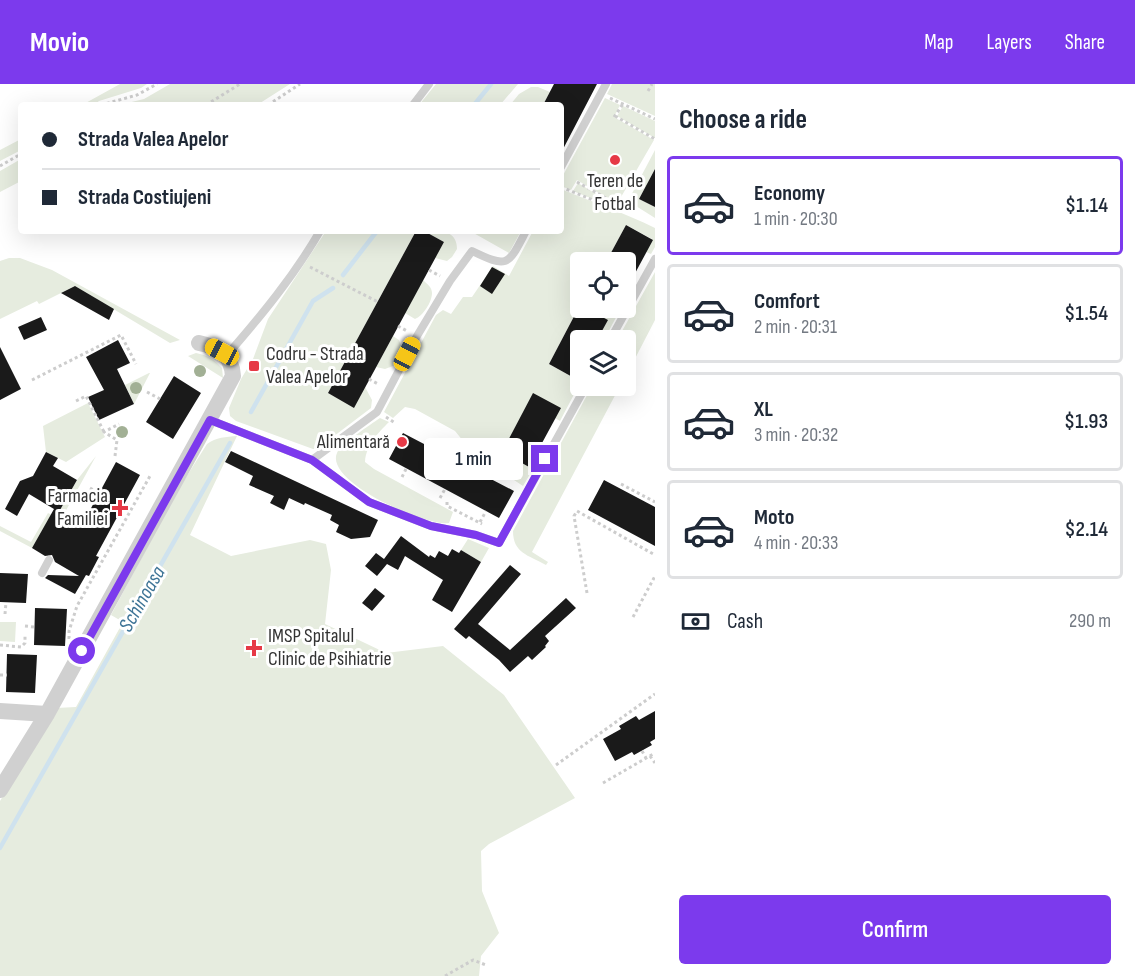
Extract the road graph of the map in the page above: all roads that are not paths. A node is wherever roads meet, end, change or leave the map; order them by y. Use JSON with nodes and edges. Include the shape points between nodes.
{"nodes":[{"id":1,"x":429,"y":84,"type":"edge"},
{"id":2,"x":606,"y":84,"type":"edge"},
{"id":3,"x":415,"y":102,"type":"edge"},
{"id":4,"x":564,"y":162,"type":"edge"},
{"id":5,"x":318,"y":234,"type":"edge"},
{"id":6,"x":524,"y":234,"type":"edge"},
{"id":7,"x":655,"y":259,"type":"edge"},
{"id":8,"x":616,"y":330,"type":"edge"},
{"id":9,"x":199,"y":344,"type":"dead end"},
{"id":10,"x":227,"y":355,"type":"junction"},
{"id":11,"x":580,"y":396,"type":"edge"},
{"id":12,"x":210,"y":420,"type":"junction"},
{"id":13,"x":312,"y":460,"type":"junction"},
{"id":14,"x":49,"y":560,"type":"dead end"},
{"id":15,"x":42,"y":573,"type":"dead end"},
{"id":16,"x":0,"y":711,"type":"edge"},
{"id":17,"x":47,"y":714,"type":"junction"},
{"id":18,"x":0,"y":790,"type":"edge"}],
"edges":[{"from":1,"to":3,"type":"lane"},
{"from":2,"to":4,"type":"lane"},
{"from":5,"to":10,"type":"lane","via":[[302,262]]},
{"from":6,"to":13,"type":"lane","via":[[507,261],[472,251],[417,336],[377,412]]},
{"from":7,"to":8,"type":"lane"},
{"from":9,"to":10,"type":"street"},
{"from":10,"to":12,"type":"street","via":[[233,376]]},
{"from":11,"to":13,"type":"lane","via":[[499,543],[431,526],[369,502]]},
{"from":12,"to":13,"type":"lane"},
{"from":12,"to":17,"type":"street"},
{"from":14,"to":15,"type":"lane"},
{"from":16,"to":17,"type":"street"},
{"from":17,"to":18,"type":"street"}]}
